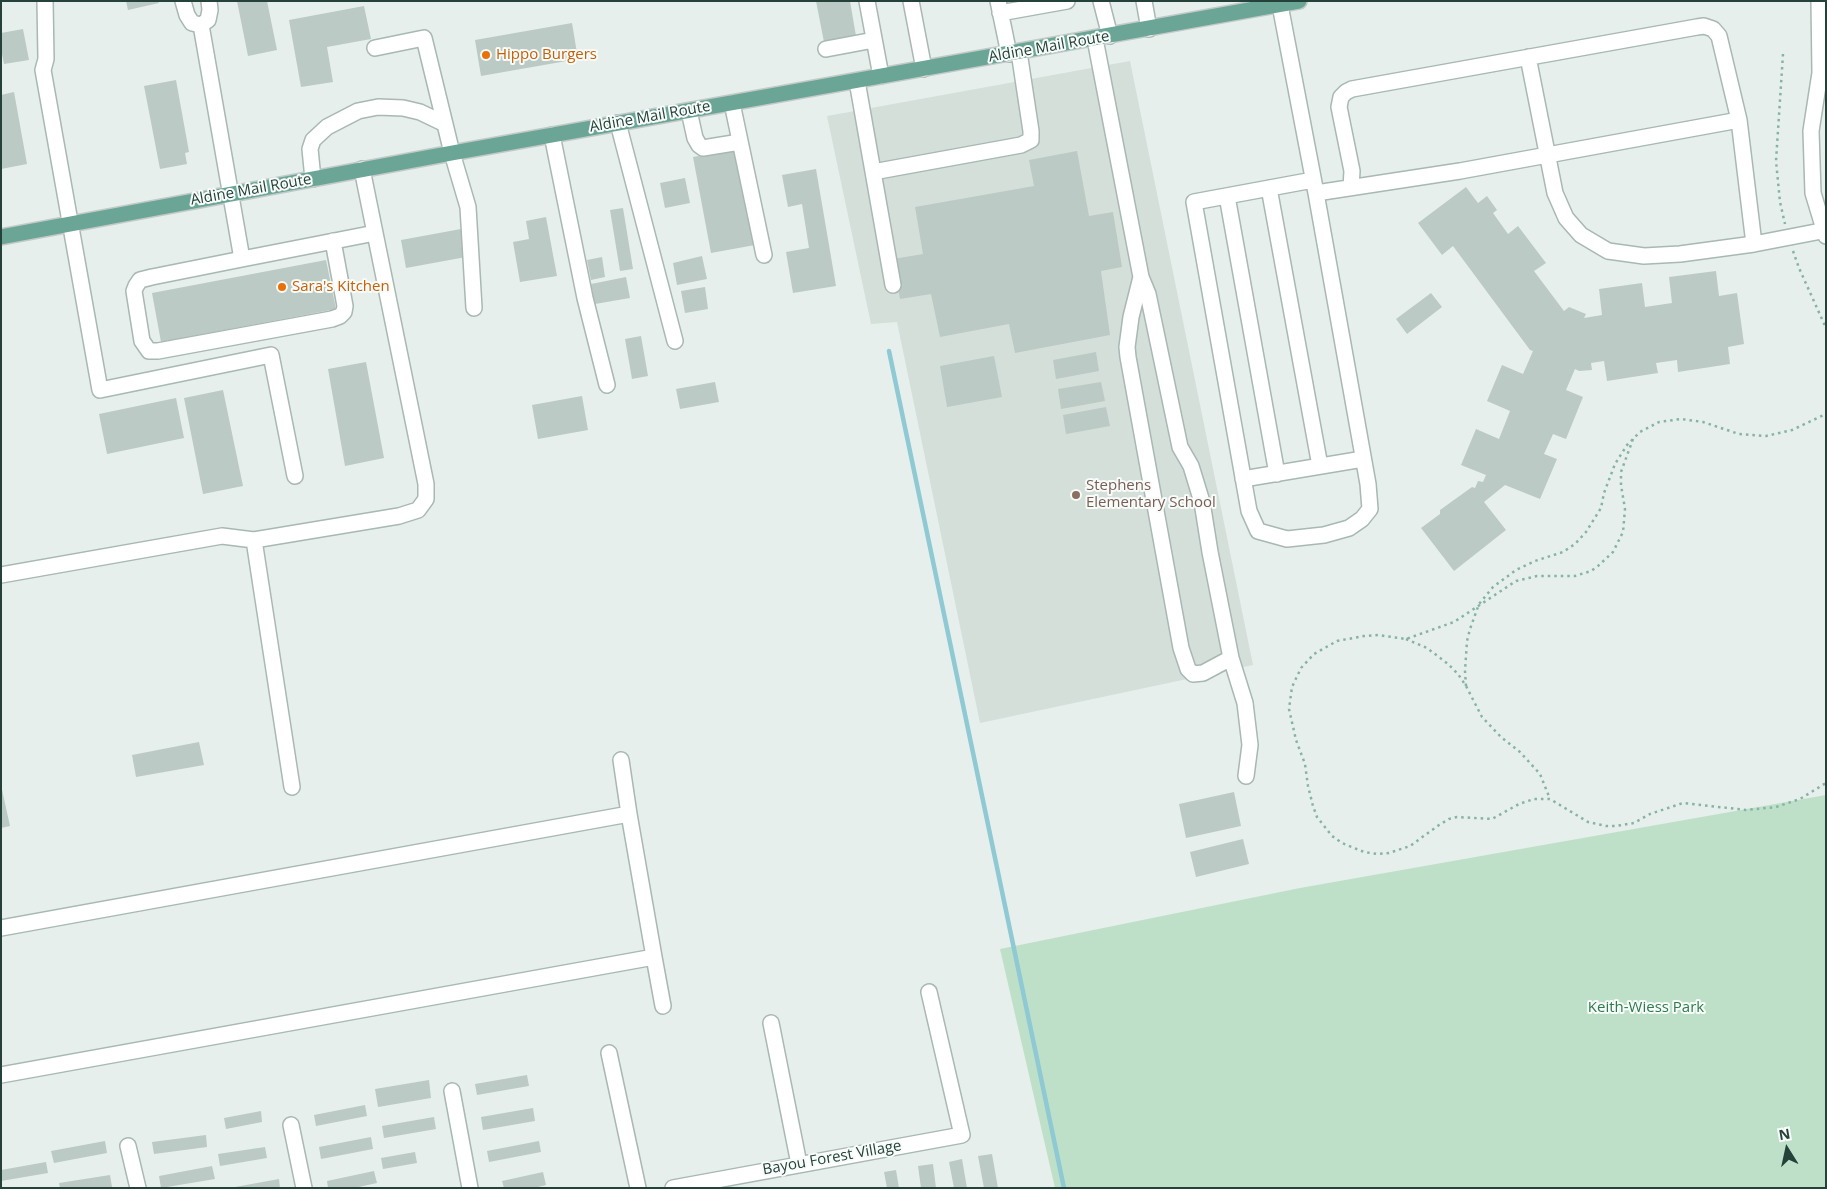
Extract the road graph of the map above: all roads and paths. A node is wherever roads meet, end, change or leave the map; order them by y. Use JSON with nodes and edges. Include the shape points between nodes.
{"nodes":[{"id":1,"x":45,"y":1,"type":"edge"},
{"id":2,"x":183,"y":1,"type":"edge"},
{"id":3,"x":209,"y":1,"type":"edge"},
{"id":4,"x":867,"y":1,"type":"edge"},
{"id":5,"x":911,"y":1,"type":"edge"},
{"id":6,"x":1067,"y":1,"type":"edge"},
{"id":7,"x":1101,"y":1,"type":"edge"},
{"id":8,"x":1144,"y":1,"type":"edge"},
{"id":9,"x":1299,"y":1,"type":"edge"},
{"id":10,"x":1819,"y":1,"type":"edge"},
{"id":11,"x":1280,"y":5,"type":"junction"},
{"id":12,"x":999,"y":7,"type":"edge"},
{"id":13,"x":200,"y":25,"type":"junction"},
{"id":14,"x":1149,"y":29,"type":"junction"},
{"id":15,"x":1102,"y":37,"type":"junction"},
{"id":16,"x":874,"y":40,"type":"junction"},
{"id":17,"x":375,"y":48,"type":"dead end"},
{"id":18,"x":826,"y":49,"type":"dead end"},
{"id":19,"x":1014,"y":53,"type":"junction"},
{"id":20,"x":1783,"y":54,"type":"dead end"},
{"id":21,"x":1528,"y":57,"type":"junction"},
{"id":22,"x":924,"y":69,"type":"junction"},
{"id":23,"x":1823,"y":69,"type":"edge"},
{"id":24,"x":881,"y":76,"type":"junction"},
{"id":25,"x":857,"y":81,"type":"junction"},
{"id":26,"x":732,"y":103,"type":"junction"},
{"id":27,"x":688,"y":110,"type":"junction"},
{"id":28,"x":1739,"y":120,"type":"junction"},
{"id":29,"x":618,"y":123,"type":"junction"},
{"id":30,"x":445,"y":124,"type":"junction"},
{"id":31,"x":552,"y":135,"type":"junction"},
{"id":32,"x":740,"y":142,"type":"junction"},
{"id":33,"x":452,"y":153,"type":"junction"},
{"id":34,"x":1549,"y":155,"type":"junction"},
{"id":35,"x":362,"y":169,"type":"junction"},
{"id":36,"x":873,"y":172,"type":"junction"},
{"id":37,"x":313,"y":178,"type":"junction"},
{"id":38,"x":1315,"y":186,"type":"junction"},
{"id":39,"x":1352,"y":187,"type":"junction"},
{"id":40,"x":1268,"y":188,"type":"junction"},
{"id":41,"x":230,"y":193,"type":"junction"},
{"id":42,"x":1227,"y":196,"type":"junction"},
{"id":43,"x":71,"y":223,"type":"junction"},
{"id":44,"x":1825,"y":232,"type":"edge"},
{"id":45,"x":375,"y":233,"type":"junction"},
{"id":46,"x":1,"y":237,"type":"edge"},
{"id":47,"x":1788,"y":238,"type":"junction"},
{"id":48,"x":333,"y":241,"type":"junction"},
{"id":49,"x":1754,"y":244,"type":"junction"},
{"id":50,"x":764,"y":255,"type":"dead end"},
{"id":51,"x":242,"y":259,"type":"junction"},
{"id":52,"x":1141,"y":277,"type":"junction"},
{"id":53,"x":893,"y":284,"type":"dead end"},
{"id":54,"x":474,"y":308,"type":"dead end"},
{"id":55,"x":1826,"y":328,"type":"edge"},
{"id":56,"x":675,"y":341,"type":"dead end"},
{"id":57,"x":607,"y":385,"type":"dead end"},
{"id":58,"x":1826,"y":414,"type":"edge"},
{"id":59,"x":1632,"y":439,"type":"junction"},
{"id":60,"x":1363,"y":459,"type":"junction"},
{"id":61,"x":1320,"y":466,"type":"junction"},
{"id":62,"x":1277,"y":474,"type":"junction"},
{"id":63,"x":294,"y":476,"type":"dead end"},
{"id":64,"x":1243,"y":479,"type":"junction"},
{"id":65,"x":254,"y":540,"type":"junction"},
{"id":66,"x":1,"y":575,"type":"edge"},
{"id":67,"x":1479,"y":604,"type":"junction"},
{"id":68,"x":1406,"y":639,"type":"junction"},
{"id":69,"x":1231,"y":658,"type":"junction"},
{"id":70,"x":1466,"y":686,"type":"junction"},
{"id":71,"x":621,"y":760,"type":"dead end"},
{"id":72,"x":1246,"y":776,"type":"dead end"},
{"id":73,"x":1826,"y":783,"type":"edge"},
{"id":74,"x":292,"y":787,"type":"dead end"},
{"id":75,"x":1550,"y":799,"type":"junction"},
{"id":76,"x":629,"y":814,"type":"junction"},
{"id":77,"x":1,"y":928,"type":"edge"},
{"id":78,"x":654,"y":957,"type":"junction"},
{"id":79,"x":929,"y":992,"type":"dead end"},
{"id":80,"x":663,"y":1006,"type":"dead end"},
{"id":81,"x":771,"y":1023,"type":"dead end"},
{"id":82,"x":609,"y":1053,"type":"dead end"},
{"id":83,"x":1,"y":1075,"type":"edge"},
{"id":84,"x":452,"y":1091,"type":"dead end"},
{"id":85,"x":291,"y":1125,"type":"dead end"},
{"id":86,"x":128,"y":1146,"type":"dead end"},
{"id":87,"x":799,"y":1164,"type":"junction"},
{"id":88,"x":138,"y":1188,"type":"edge"},
{"id":89,"x":304,"y":1188,"type":"edge"},
{"id":90,"x":470,"y":1188,"type":"edge"},
{"id":91,"x":638,"y":1188,"type":"edge"},
{"id":92,"x":673,"y":1188,"type":"edge"}],
"edges":[{"from":1,"to":43,"type":"street","via":[[46,58],[43,70]]},
{"from":2,"to":13,"type":"street","via":[[192,23]]},
{"from":3,"to":13,"type":"street","via":[[208,20]]},
{"from":4,"to":16,"type":"street"},
{"from":5,"to":22,"type":"street"},
{"from":6,"to":12,"type":"street"},
{"from":7,"to":15,"type":"street"},
{"from":8,"to":14,"type":"street"},
{"from":9,"to":11,"type":"main road","name":"Aldine Mail Route"},
{"from":10,"to":23,"type":"street"},
{"from":11,"to":14,"type":"main road","name":"Aldine Mail Route"},
{"from":11,"to":38,"type":"street"},
{"from":12,"to":19,"type":"street"},
{"from":13,"to":41,"type":"street"},
{"from":14,"to":15,"type":"main road","name":"Aldine Mail Route"},
{"from":15,"to":19,"type":"main road","name":"Aldine Mail Route"},
{"from":15,"to":52,"type":"street"},
{"from":16,"to":18,"type":"street"},
{"from":16,"to":24,"type":"street"},
{"from":17,"to":30,"type":"street","via":[[424,38]]},
{"from":19,"to":22,"type":"main road","name":"Aldine Mail Route"},
{"from":19,"to":36,"type":"street","via":[[1030,140],[1022,146]]},
{"from":20,"to":47,"type":"path","via":[[1776,161]]},
{"from":21,"to":28,"type":"street","via":[[1704,26],[1719,36]]},
{"from":21,"to":34,"type":"street"},
{"from":21,"to":39,"type":"street","via":[[1346,92],[1339,107]]},
{"from":22,"to":24,"type":"main road","name":"Aldine Mail Route"},
{"from":23,"to":44,"type":"street","via":[[1811,131],[1812,193]]},
{"from":24,"to":25,"type":"main road","name":"Aldine Mail Route"},
{"from":25,"to":26,"type":"main road","name":"Aldine Mail Route"},
{"from":25,"to":36,"type":"street"},
{"from":26,"to":27,"type":"main road","name":"Aldine Mail Route"},
{"from":26,"to":32,"type":"street"},
{"from":27,"to":29,"type":"main road","name":"Aldine Mail Route"},
{"from":27,"to":32,"type":"street","via":[[698,145],[703,148]]},
{"from":28,"to":34,"type":"street"},
{"from":28,"to":49,"type":"street"},
{"from":29,"to":31,"type":"main road","name":"Aldine Mail Route"},
{"from":29,"to":56,"type":"street"},
{"from":30,"to":33,"type":"street"},
{"from":30,"to":37,"type":"street","via":[[403,108],[378,107],[358,111],[327,128],[313,140],[310,149]]},
{"from":31,"to":33,"type":"main road","name":"Aldine Mail Route"},
{"from":31,"to":57,"type":"street","via":[[585,298]]},
{"from":32,"to":50,"type":"street"},
{"from":33,"to":35,"type":"main road","name":"Aldine Mail Route"},
{"from":33,"to":54,"type":"street","via":[[468,207]]},
{"from":34,"to":39,"type":"street"},
{"from":34,"to":49,"type":"street","via":[[1555,193],[1566,218],[1581,235],[1608,251],[1644,256]]},
{"from":35,"to":37,"type":"main road","name":"Aldine Mail Route"},
{"from":35,"to":45,"type":"street"},
{"from":36,"to":53,"type":"street"},
{"from":37,"to":41,"type":"main road","name":"Aldine Mail Route"},
{"from":38,"to":39,"type":"street"},
{"from":38,"to":40,"type":"street"},
{"from":38,"to":60,"type":"street"},
{"from":40,"to":42,"type":"street"},
{"from":40,"to":61,"type":"street"},
{"from":41,"to":43,"type":"main road","name":"Aldine Mail Route"},
{"from":41,"to":51,"type":"street"},
{"from":42,"to":62,"type":"street"},
{"from":42,"to":64,"type":"street","via":[[1194,202]]},
{"from":43,"to":46,"type":"main road","name":"Aldine Mail Route"},
{"from":43,"to":63,"type":"street","via":[[100,390],[272,354]]},
{"from":44,"to":47,"type":"street"},
{"from":45,"to":48,"type":"street"},
{"from":45,"to":65,"type":"street","via":[[426,484],[426,499],[418,510],[399,516]]},
{"from":47,"to":49,"type":"street"},
{"from":47,"to":55,"type":"path"},
{"from":48,"to":51,"type":"street"},
{"from":48,"to":51,"type":"street","via":[[345,306],[340,316],[148,351],[142,340],[134,291],[140,280]]},
{"from":52,"to":69,"type":"street","via":[[1148,294],[1175,429],[1202,502]]},
{"from":52,"to":69,"type":"street","via":[[1127,347],[1181,648],[1193,674],[1203,673]]},
{"from":58,"to":59,"type":"path","via":[[1792,430],[1766,436],[1739,434],[1692,420],[1670,420],[1650,426]]},
{"from":59,"to":67,"type":"path","via":[[1615,464],[1601,508],[1575,544],[1510,574]]},
{"from":59,"to":67,"type":"path","via":[[1621,472],[1625,509],[1623,532],[1613,552],[1598,566],[1582,574],[1526,578]]},
{"from":60,"to":61,"type":"street"},
{"from":60,"to":64,"type":"street","via":[[1370,509],[1349,528],[1324,535],[1287,539],[1258,531],[1249,511]]},
{"from":61,"to":62,"type":"street"},
{"from":62,"to":64,"type":"street"},
{"from":65,"to":66,"type":"street","via":[[222,536]]},
{"from":65,"to":74,"type":"street"},
{"from":67,"to":68,"type":"path","via":[[1454,622]]},
{"from":67,"to":70,"type":"path","via":[[1467,641]]},
{"from":68,"to":70,"type":"path","via":[[1437,655]]},
{"from":68,"to":75,"type":"path","via":[[1378,635],[1337,641],[1314,654],[1296,677],[1290,698],[1291,721],[1305,764],[1313,806],[1324,827],[1353,849],[1389,853],[1410,846],[1449,819],[1492,819],[1526,801]]},
{"from":69,"to":72,"type":"street","via":[[1245,703],[1250,745]]},
{"from":70,"to":75,"type":"path","via":[[1482,716],[1540,774]]},
{"from":71,"to":76,"type":"street"},
{"from":73,"to":75,"type":"path","via":[[1800,799],[1776,807],[1746,810],[1684,803],[1634,823],[1616,826],[1588,822]]},
{"from":76,"to":77,"type":"street"},
{"from":76,"to":78,"type":"street"},
{"from":78,"to":80,"type":"street"},
{"from":78,"to":83,"type":"street"},
{"from":79,"to":87,"type":"street","name":"Bayou Forest Village","via":[[962,1135]]},
{"from":81,"to":87,"type":"street"},
{"from":82,"to":91,"type":"street"},
{"from":84,"to":90,"type":"street"},
{"from":85,"to":89,"type":"street"},
{"from":86,"to":88,"type":"street"},
{"from":87,"to":92,"type":"street","name":"Bayou Forest Village"}]}
